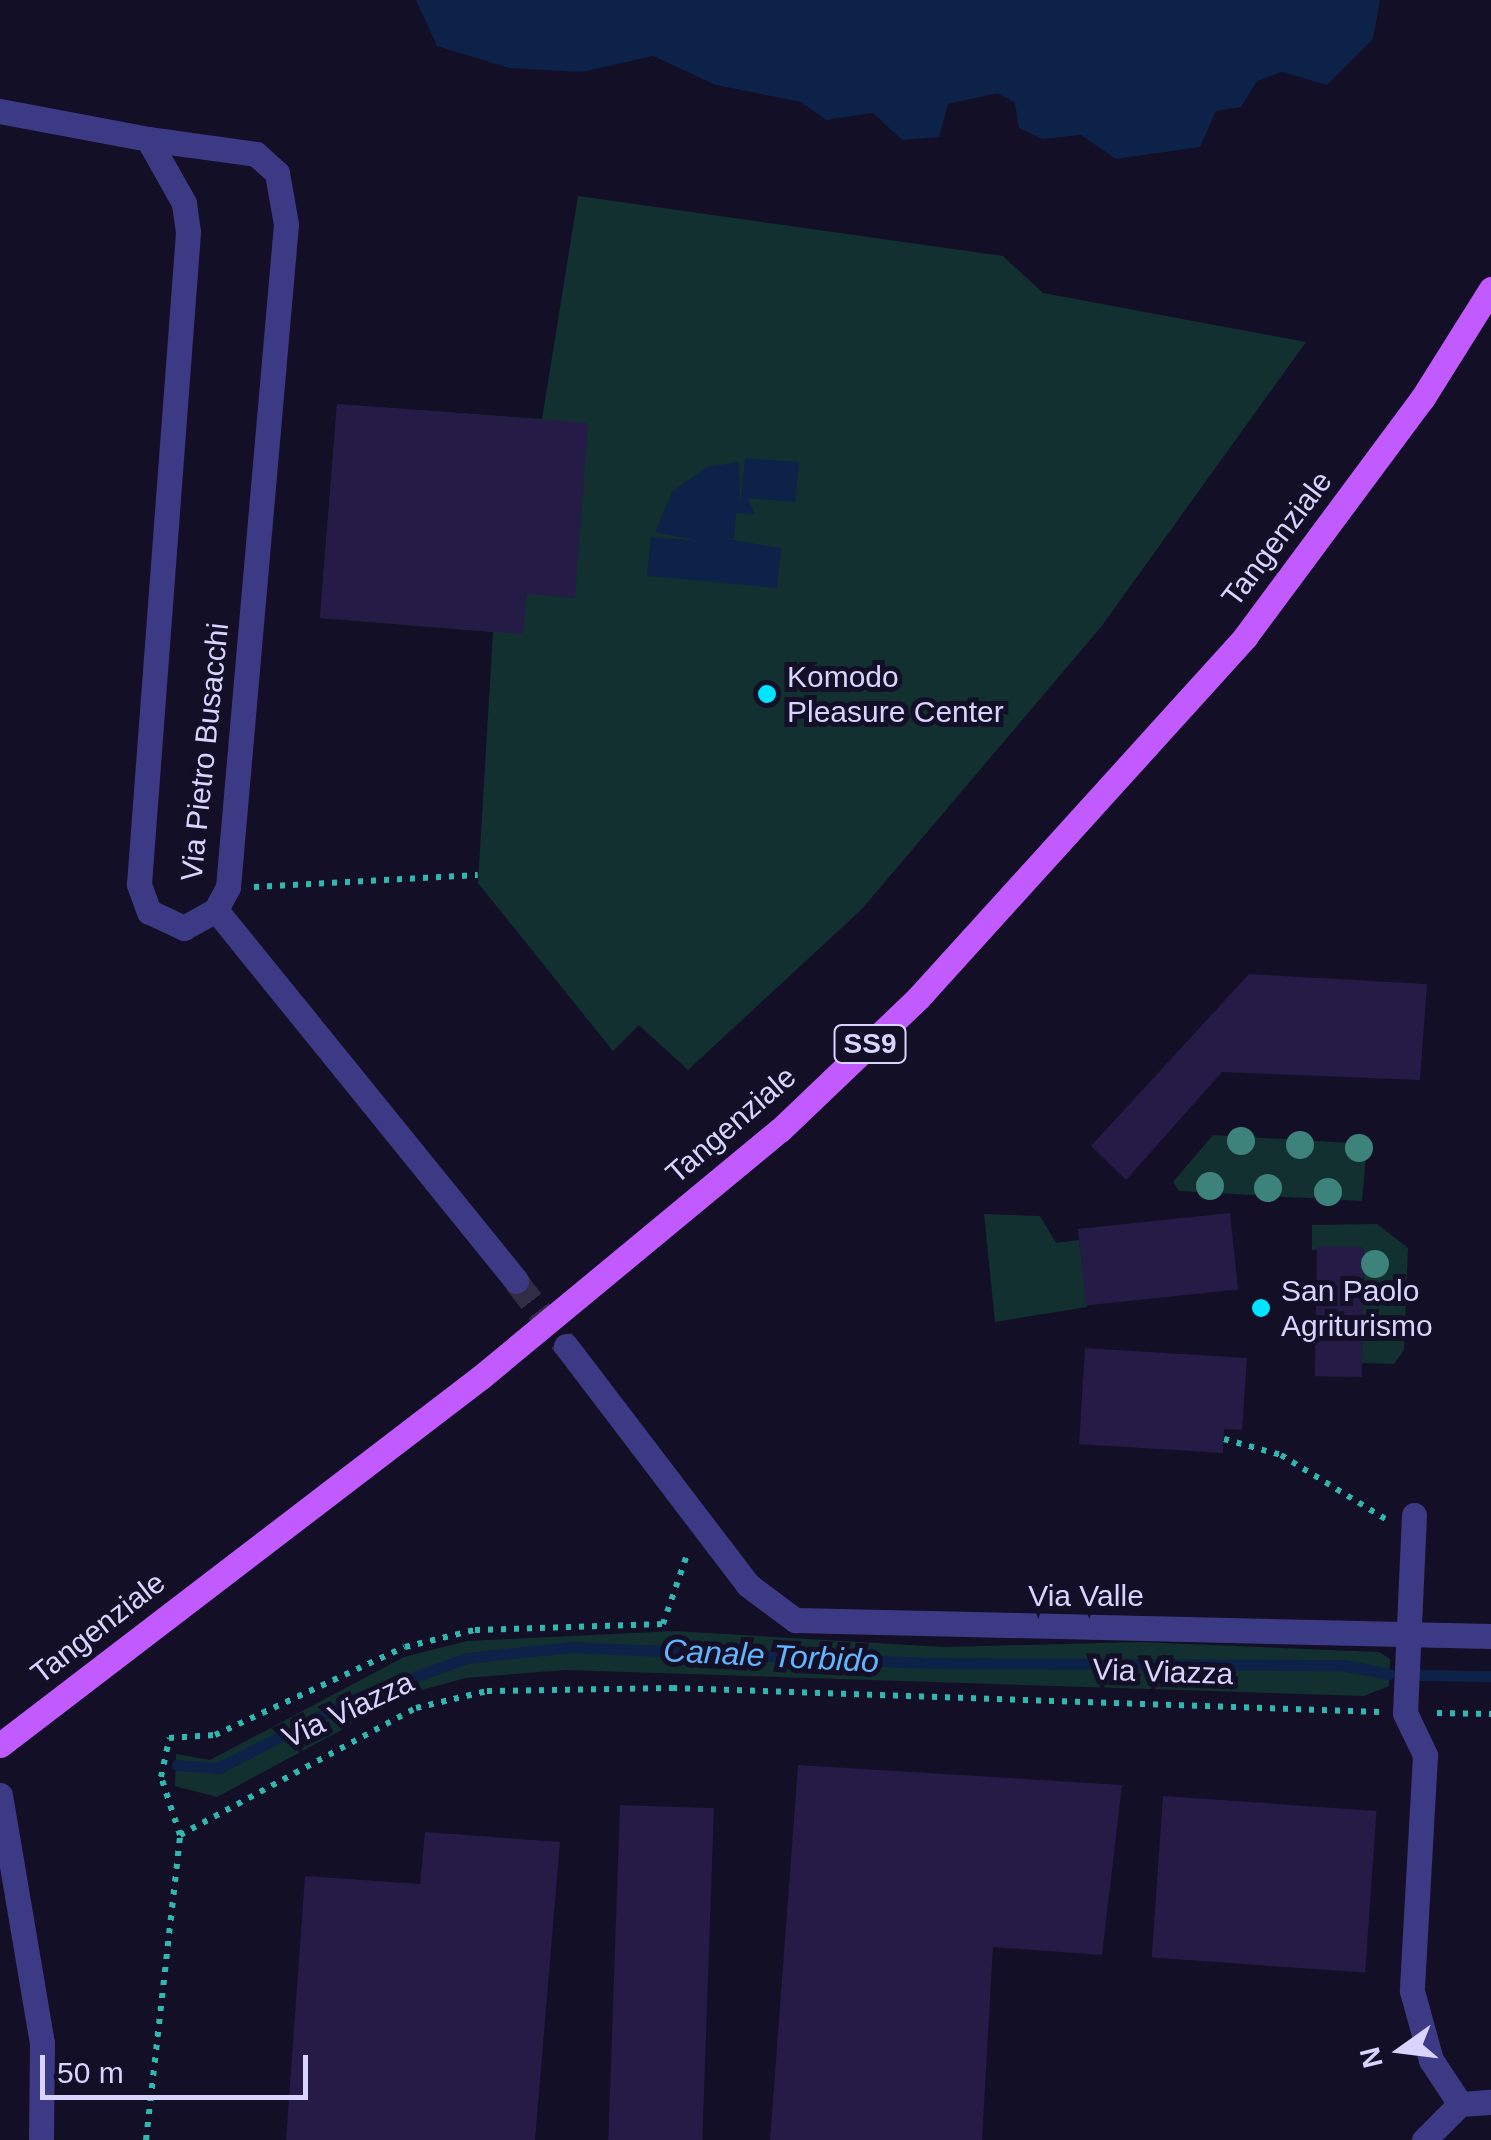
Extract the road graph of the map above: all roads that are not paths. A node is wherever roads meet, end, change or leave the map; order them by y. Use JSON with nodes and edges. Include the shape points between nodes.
{"nodes":[{"id":1,"x":0,"y":111,"type":"edge"},
{"id":2,"x":148,"y":138,"type":"junction"},
{"id":3,"x":1491,"y":289,"type":"edge"},
{"id":4,"x":222,"y":899,"type":"junction"},
{"id":5,"x":516,"y":1282,"type":"tunnel mouth"},
{"id":6,"x":566,"y":1346,"type":"tunnel mouth"},
{"id":7,"x":1402,"y":1519,"type":"road end"},
{"id":8,"x":1404,"y":1632,"type":"junction"},
{"id":9,"x":1491,"y":1636,"type":"edge"},
{"id":10,"x":0,"y":1745,"type":"edge"},
{"id":11,"x":0,"y":1795,"type":"edge"},
{"id":12,"x":1491,"y":2102,"type":"edge"},
{"id":13,"x":1460,"y":2104,"type":"junction"},
{"id":14,"x":41,"y":2140,"type":"edge"},
{"id":15,"x":1424,"y":2140,"type":"edge"}],
"edges":[{"from":1,"to":2,"type":"street","name":"Via Pietro Busacchi"},
{"from":2,"to":4,"type":"street","name":"Via Pietro Busacchi","via":[[256,154],[284,194]]},
{"from":2,"to":4,"type":"street","name":"Via Pietro Busacchi","via":[[184,203],[188,232],[139,884],[164,926],[184,928]]},
{"from":3,"to":10,"type":"main road","name":"Tangenziale","number":"SS9","via":[[1422,399],[1245,637],[919,998],[780,1130],[481,1377]]},
{"from":4,"to":5,"type":"street"},
{"from":6,"to":8,"type":"street","name":"Via Valle","via":[[767,1606],[795,1620]]},
{"from":7,"to":8,"type":"street"},
{"from":8,"to":9,"type":"street","name":"Via Valle"},
{"from":8,"to":13,"type":"street","via":[[1404,1713],[1426,1755],[1412,1991],[1431,2060]]},
{"from":11,"to":14,"type":"street","via":[[42,2044]]},
{"from":12,"to":13,"type":"street"},
{"from":13,"to":15,"type":"street"}]}
